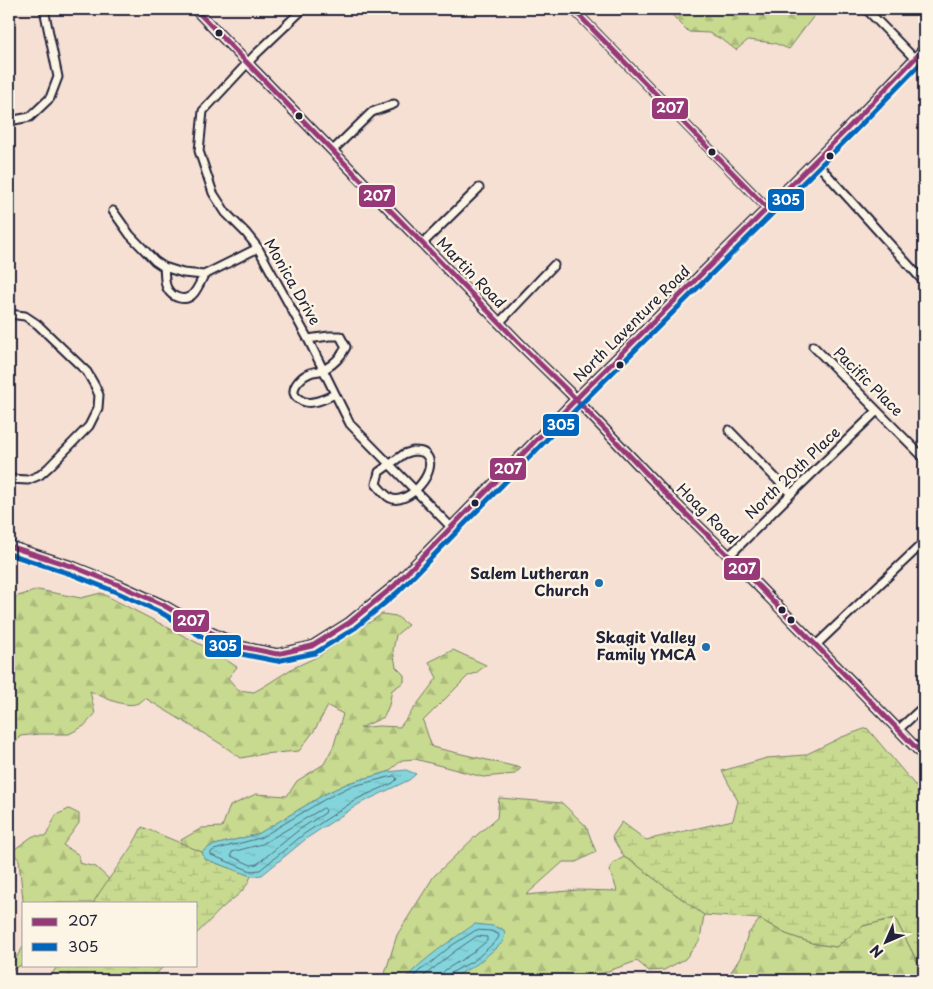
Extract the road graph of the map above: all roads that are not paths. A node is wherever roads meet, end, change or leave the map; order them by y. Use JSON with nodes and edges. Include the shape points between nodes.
{"nodes":[{"id":1,"x":44,"y":9,"type":"edge"},
{"id":2,"x":195,"y":9,"type":"edge"},
{"id":3,"x":573,"y":9,"type":"edge"},
{"id":4,"x":866,"y":9,"type":"edge"},
{"id":5,"x":300,"y":12,"type":"dead end"},
{"id":6,"x":924,"y":49,"type":"edge"},
{"id":7,"x":915,"y":59,"type":"junction"},
{"id":8,"x":248,"y":63,"type":"junction"},
{"id":9,"x":394,"y":104,"type":"dead end"},
{"id":10,"x":9,"y":121,"type":"edge"},
{"id":11,"x":333,"y":150,"type":"junction"},
{"id":12,"x":815,"y":161,"type":"junction"},
{"id":13,"x":480,"y":188,"type":"dead end"},
{"id":14,"x":767,"y":208,"type":"junction"},
{"id":15,"x":113,"y":211,"type":"dead end"},
{"id":16,"x":423,"y":243,"type":"junction"},
{"id":17,"x":258,"y":248,"type":"junction"},
{"id":18,"x":554,"y":265,"type":"dead end"},
{"id":19,"x":164,"y":268,"type":"junction"},
{"id":20,"x":204,"y":275,"type":"junction"},
{"id":21,"x":924,"y":282,"type":"edge"},
{"id":22,"x":9,"y":314,"type":"edge"},
{"id":23,"x":499,"y":323,"type":"junction"},
{"id":24,"x":308,"y":339,"type":"junction"},
{"id":25,"x":813,"y":346,"type":"dead end"},
{"id":26,"x":323,"y":370,"type":"junction"},
{"id":27,"x":335,"y":394,"type":"junction"},
{"id":28,"x":576,"y":400,"type":"junction"},
{"id":29,"x":877,"y":411,"type":"junction"},
{"id":30,"x":729,"y":430,"type":"dead end"},
{"id":31,"x":924,"y":458,"type":"edge"},
{"id":32,"x":390,"y":464,"type":"junction"},
{"id":33,"x":9,"y":479,"type":"edge"},
{"id":34,"x":415,"y":491,"type":"junction"},
{"id":35,"x":791,"y":494,"type":"junction"},
{"id":36,"x":451,"y":527,"type":"junction"},
{"id":37,"x":924,"y":542,"type":"edge"},
{"id":38,"x":9,"y":546,"type":"edge"},
{"id":39,"x":729,"y":556,"type":"junction"},
{"id":40,"x":816,"y":645,"type":"junction"},
{"id":41,"x":924,"y":706,"type":"edge"},
{"id":42,"x":899,"y":729,"type":"junction"},
{"id":43,"x":924,"y":756,"type":"edge"}],
"edges":[{"from":1,"to":10,"type":"street","via":[[58,77],[50,98],[30,117]]},
{"from":2,"to":8,"type":"street","name":"Martin Road"},
{"from":3,"to":14,"type":"street"},
{"from":4,"to":7,"type":"street"},
{"from":5,"to":8,"type":"street","name":"Monica Drive"},
{"from":6,"to":7,"type":"street","name":"North Laventure Road"},
{"from":7,"to":12,"type":"street","name":"North Laventure Road"},
{"from":8,"to":11,"type":"street","name":"Martin Road"},
{"from":8,"to":17,"type":"street","name":"Monica Drive","via":[[203,111],[199,151],[213,193]]},
{"from":9,"to":11,"type":"street","via":[[372,112]]},
{"from":11,"to":16,"type":"street","name":"Martin Road"},
{"from":12,"to":14,"type":"street","name":"North Laventure Road"},
{"from":12,"to":21,"type":"street"},
{"from":13,"to":16,"type":"street","name":"Martin Road"},
{"from":14,"to":28,"type":"street","name":"North Laventure Road"},
{"from":15,"to":19,"type":"street","via":[[130,235]]},
{"from":16,"to":23,"type":"street","name":"Martin Road"},
{"from":17,"to":20,"type":"street"},
{"from":17,"to":24,"type":"street","name":"Monica Drive"},
{"from":18,"to":23,"type":"street","name":"Martin Road"},
{"from":19,"to":20,"type":"street"},
{"from":19,"to":20,"type":"street","via":[[166,287],[181,299],[192,296]]},
{"from":22,"to":33,"type":"street","via":[[24,316],[37,324],[87,372],[99,395],[98,408],[89,426],[49,467],[28,480]]},
{"from":23,"to":28,"type":"street","name":"Martin Road"},
{"from":24,"to":26,"type":"street","name":"Monica Drive"},
{"from":24,"to":26,"type":"street","name":"Monica Drive","via":[[340,336],[346,347],[341,356]]},
{"from":25,"to":29,"type":"street","name":"Pacific Place"},
{"from":26,"to":27,"type":"street","name":"Monica Drive"},
{"from":26,"to":27,"type":"street","name":"Monica Drive","via":[[302,378],[294,393],[296,398],[305,403]]},
{"from":27,"to":32,"type":"street","name":"Monica Drive","via":[[350,424]]},
{"from":28,"to":36,"type":"street","name":"North Laventure Road"},
{"from":28,"to":39,"type":"street","name":"Hoag Road"},
{"from":29,"to":31,"type":"street","name":"Pacific Place"},
{"from":29,"to":35,"type":"street","name":"North 20th Place"},
{"from":30,"to":35,"type":"street"},
{"from":32,"to":34,"type":"street","name":"Monica Drive"},
{"from":32,"to":34,"type":"street","via":[[379,472],[376,484],[383,492],[391,499],[398,499]]},
{"from":32,"to":34,"type":"street","via":[[413,451],[428,456],[428,473]]},
{"from":34,"to":36,"type":"street","name":"Monica Drive"},
{"from":35,"to":39,"type":"street","name":"North 20th Place"},
{"from":36,"to":38,"type":"street","name":"North Laventure Road","via":[[394,586],[350,622],[312,646],[277,654],[243,647],[119,585]]},
{"from":37,"to":40,"type":"street"},
{"from":39,"to":40,"type":"street","name":"Hoag Road"},
{"from":40,"to":42,"type":"street","name":"Hoag Road"},
{"from":41,"to":42,"type":"street"},
{"from":42,"to":43,"type":"street","name":"Hoag Road"}]}
